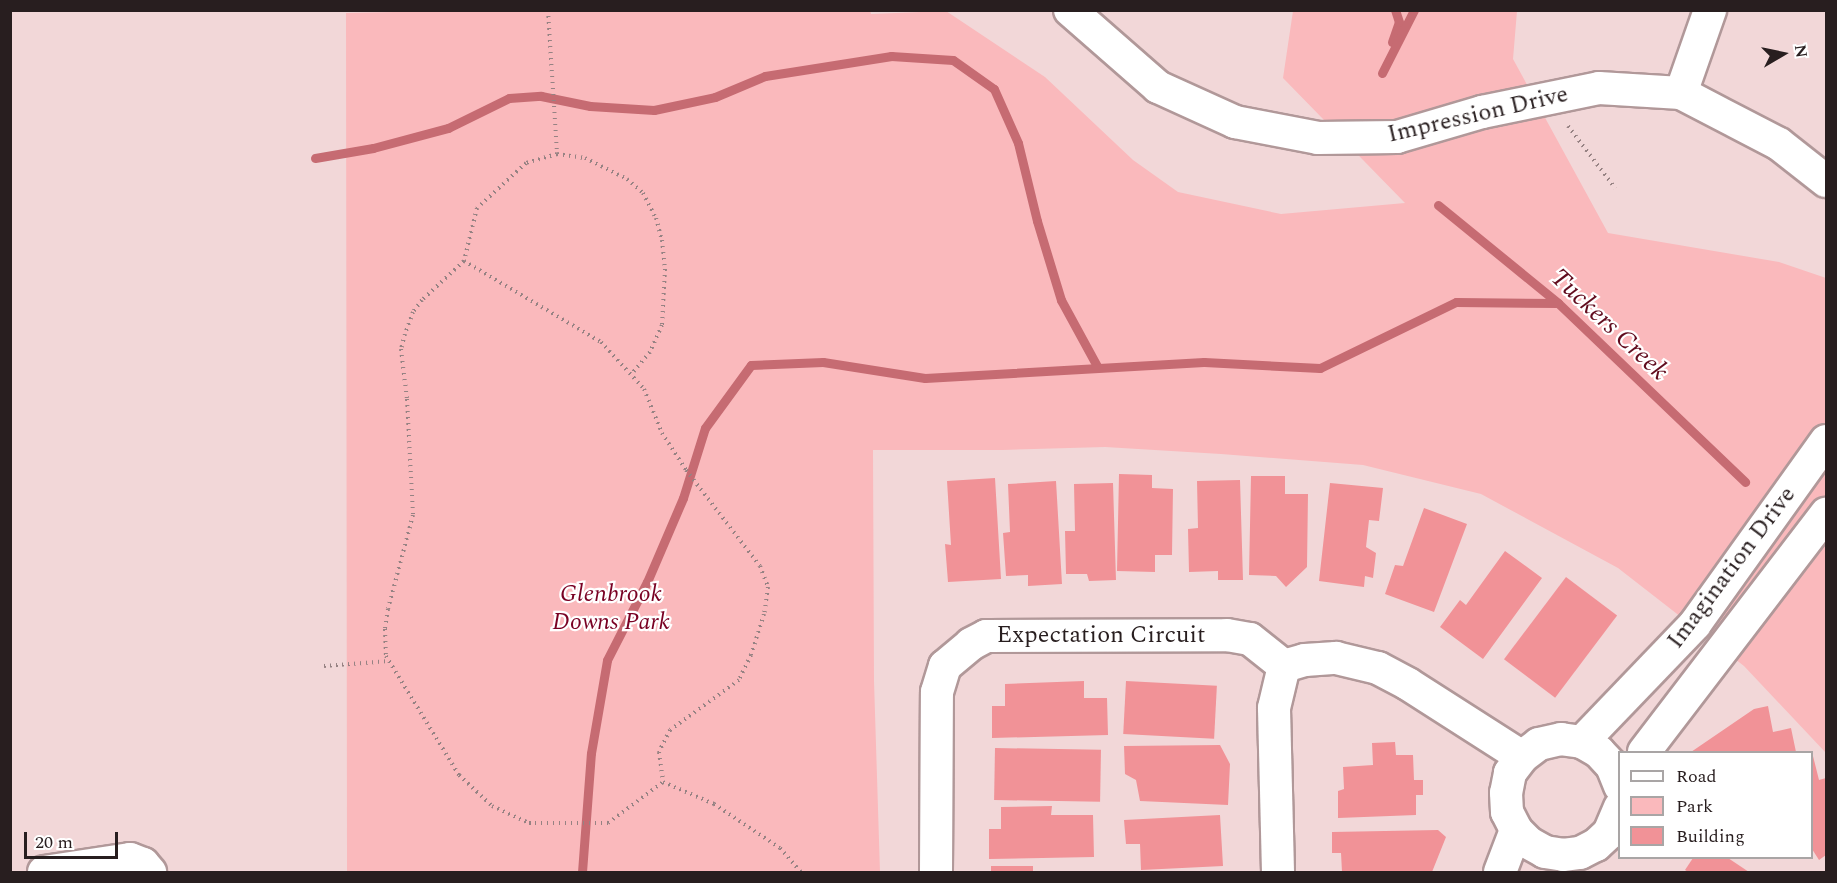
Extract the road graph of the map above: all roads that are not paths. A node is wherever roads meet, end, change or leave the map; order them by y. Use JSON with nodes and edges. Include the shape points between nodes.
{"nodes":[{"id":1,"x":1070,"y":10,"type":"edge"},
{"id":2,"x":1710,"y":10,"type":"edge"},
{"id":3,"x":1681,"y":93,"type":"junction"},
{"id":4,"x":1827,"y":181,"type":"edge"},
{"id":5,"x":1827,"y":441,"type":"edge"},
{"id":6,"x":1827,"y":514,"type":"edge"},
{"id":7,"x":1284,"y":666,"type":"junction"},
{"id":8,"x":1582,"y":742,"type":"junction"},
{"id":9,"x":1646,"y":751,"type":"edge"},
{"id":10,"x":1521,"y":757,"type":"junction"},
{"id":11,"x":1618,"y":781,"type":"edge"},
{"id":12,"x":1618,"y":812,"type":"edge"},
{"id":13,"x":1516,"y":830,"type":"junction"},
{"id":14,"x":1558,"y":864,"type":"edge"},
{"id":15,"x":44,"y":873,"type":"edge"},
{"id":16,"x":150,"y":873,"type":"edge"},
{"id":17,"x":936,"y":873,"type":"edge"},
{"id":18,"x":1278,"y":873,"type":"edge"},
{"id":19,"x":1500,"y":873,"type":"edge"}],
"edges":[{"from":1,"to":3,"type":"street","name":"Impression Drive","via":[[1158,87],[1234,122],[1318,138],[1397,137],[1482,112],[1599,88]]},
{"from":2,"to":3,"type":"street"},
{"from":3,"to":4,"type":"street","name":"Impression Drive","via":[[1779,144]]},
{"from":5,"to":8,"type":"street","name":"Imagination Drive","via":[[1695,624]]},
{"from":6,"to":9,"type":"street","name":"Imagination Drive"},
{"from":7,"to":10,"type":"street","via":[[1336,658],[1378,668]]},
{"from":7,"to":17,"type":"street","name":"Expectation Circuit","via":[[1250,639],[1227,635],[986,636],[971,644],[945,666],[937,692]]},
{"from":7,"to":18,"type":"street","via":[[1274,708]]},
{"from":8,"to":10,"type":"street","via":[[1561,739],[1539,744]]},
{"from":8,"to":11,"type":"street","via":[[1612,766]]},
{"from":10,"to":13,"type":"street","via":[[1510,773],[1506,793],[1508,812]]},
{"from":12,"to":14,"type":"street","via":[[1609,833],[1596,845]]},
{"from":13,"to":14,"type":"street"},
{"from":13,"to":19,"type":"street"},
{"from":15,"to":16,"type":"street","via":[[130,859],[143,864]]}]}
